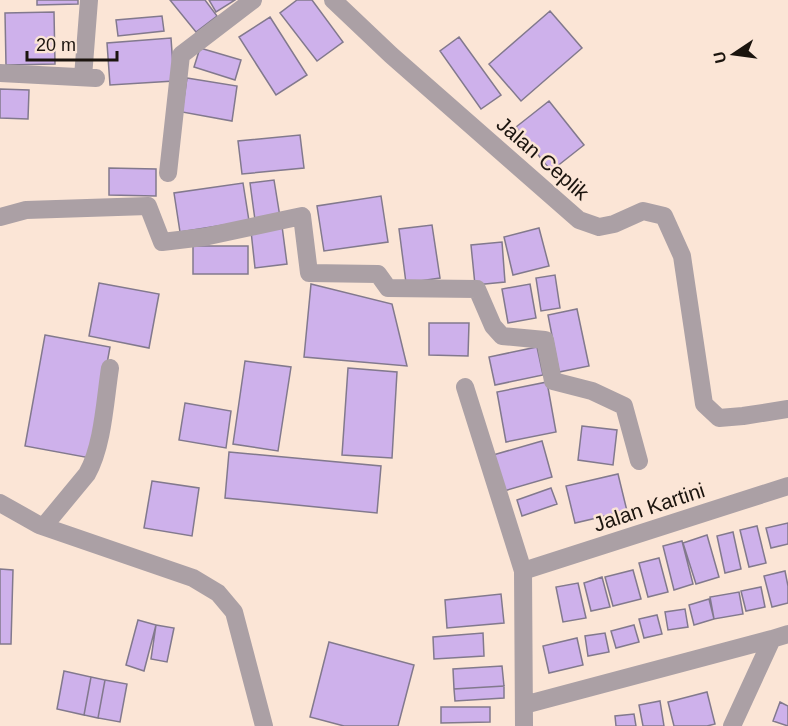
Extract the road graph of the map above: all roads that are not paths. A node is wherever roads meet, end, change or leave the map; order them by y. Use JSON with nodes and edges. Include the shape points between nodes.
{"nodes":[{"id":1,"x":89,"y":0,"type":"edge"},
{"id":2,"x":254,"y":0,"type":"edge"},
{"id":3,"x":333,"y":0,"type":"edge"},
{"id":4,"x":0,"y":73,"type":"edge"},
{"id":5,"x":168,"y":173,"type":"dead end"},
{"id":6,"x":0,"y":217,"type":"edge"},
{"id":7,"x":110,"y":368,"type":"dead end"},
{"id":8,"x":465,"y":387,"type":"dead end"},
{"id":9,"x":788,"y":409,"type":"edge"},
{"id":10,"x":639,"y":461,"type":"dead end"},
{"id":11,"x":788,"y":486,"type":"edge"},
{"id":12,"x":0,"y":503,"type":"edge"},
{"id":13,"x":44,"y":526,"type":"junction"},
{"id":14,"x":523,"y":571,"type":"junction"},
{"id":15,"x":780,"y":637,"type":"edge"},
{"id":16,"x":524,"y":705,"type":"junction"},
{"id":17,"x":264,"y":726,"type":"edge"},
{"id":18,"x":524,"y":726,"type":"edge"},
{"id":19,"x":732,"y":726,"type":"edge"}],
"edges":[{"from":1,"to":4,"type":"street","via":[[90,77]]},
{"from":2,"to":5,"type":"street","via":[[181,55]]},
{"from":3,"to":9,"type":"street","name":"Jalan Ceplik","via":[[579,220],[599,227],[643,211],[664,216],[682,256],[704,404],[719,418]]},
{"from":6,"to":10,"type":"street","via":[[27,210],[148,206],[162,242],[302,216],[309,273],[378,274],[388,288],[477,289],[493,326],[502,336],[545,340],[553,381],[592,391],[624,406]]},
{"from":7,"to":13,"type":"street","via":[[98,450],[92,465]]},
{"from":8,"to":14,"type":"street"},
{"from":11,"to":14,"type":"street","name":"Jalan Kartini"},
{"from":12,"to":13,"type":"street"},
{"from":13,"to":17,"type":"street","via":[[193,578],[218,593],[234,612]]},
{"from":14,"to":16,"type":"street"},
{"from":15,"to":16,"type":"street"},
{"from":15,"to":19,"type":"street"},
{"from":16,"to":18,"type":"street"}]}
